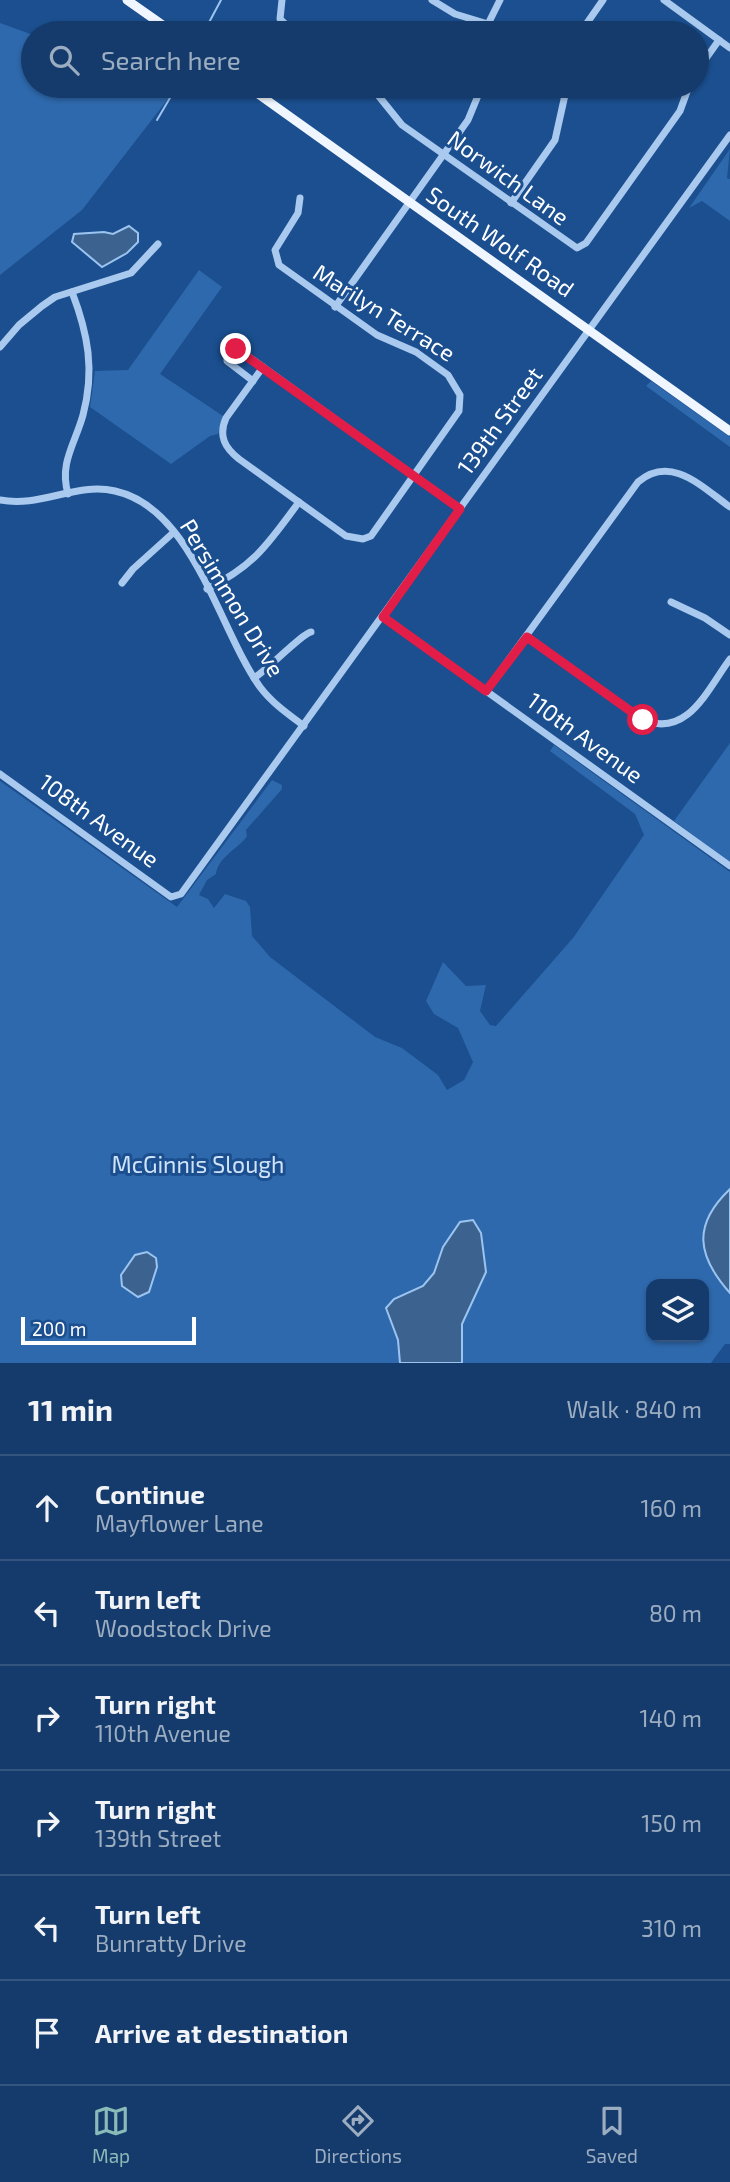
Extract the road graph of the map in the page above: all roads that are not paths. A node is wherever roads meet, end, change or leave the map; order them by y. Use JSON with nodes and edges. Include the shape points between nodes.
{"nodes":[{"id":1,"x":127,"y":0,"type":"edge"},
{"id":2,"x":282,"y":0,"type":"edge"},
{"id":3,"x":432,"y":0,"type":"edge"},
{"id":4,"x":500,"y":0,"type":"edge"},
{"id":5,"x":603,"y":0,"type":"edge"},
{"id":6,"x":664,"y":0,"type":"edge"},
{"id":7,"x":157,"y":21,"type":"edge"},
{"id":8,"x":283,"y":21,"type":"edge"},
{"id":9,"x":478,"y":21,"type":"edge"},
{"id":10,"x":490,"y":21,"type":"edge"},
{"id":11,"x":588,"y":21,"type":"edge"},
{"id":12,"x":693,"y":21,"type":"edge"},
{"id":13,"x":709,"y":33,"type":"edge"},
{"id":14,"x":719,"y":40,"type":"junction"},
{"id":15,"x":730,"y":48,"type":"edge"},
{"id":16,"x":709,"y":54,"type":"edge"},
{"id":17,"x":264,"y":98,"type":"edge"},
{"id":18,"x":377,"y":98,"type":"edge"},
{"id":19,"x":479,"y":98,"type":"edge"},
{"id":20,"x":564,"y":98,"type":"edge"},
{"id":21,"x":685,"y":98,"type":"edge"},
{"id":22,"x":730,"y":135,"type":"edge"},
{"id":23,"x":443,"y":155,"type":"junction"},
{"id":24,"x":300,"y":198,"type":"dead end"},
{"id":25,"x":410,"y":202,"type":"junction"},
{"id":26,"x":511,"y":203,"type":"junction"},
{"id":27,"x":158,"y":244,"type":"dead end"},
{"id":28,"x":72,"y":292,"type":"junction"},
{"id":29,"x":335,"y":307,"type":"junction"},
{"id":30,"x":590,"y":330,"type":"junction"},
{"id":31,"x":0,"y":347,"type":"edge"},
{"id":32,"x":263,"y":368,"type":"junction"},
{"id":33,"x":253,"y":381,"type":"junction"},
{"id":34,"x":730,"y":431,"type":"edge"},
{"id":35,"x":415,"y":476,"type":"junction"},
{"id":36,"x":68,"y":494,"type":"junction"},
{"id":37,"x":0,"y":500,"type":"edge"},
{"id":38,"x":299,"y":502,"type":"junction"},
{"id":39,"x":730,"y":507,"type":"edge"},
{"id":40,"x":460,"y":509,"type":"junction"},
{"id":41,"x":174,"y":532,"type":"junction"},
{"id":42,"x":122,"y":583,"type":"dead end"},
{"id":43,"x":207,"y":589,"type":"junction"},
{"id":44,"x":671,"y":602,"type":"dead end"},
{"id":45,"x":383,"y":617,"type":"junction"},
{"id":46,"x":311,"y":632,"type":"dead end"},
{"id":47,"x":730,"y":635,"type":"edge"},
{"id":48,"x":527,"y":637,"type":"junction"},
{"id":49,"x":730,"y":659,"type":"edge"},
{"id":50,"x":254,"y":678,"type":"junction"},
{"id":51,"x":486,"y":691,"type":"junction"},
{"id":52,"x":304,"y":726,"type":"junction"},
{"id":53,"x":0,"y":774,"type":"edge"},
{"id":54,"x":730,"y":866,"type":"edge"},
{"id":55,"x":176,"y":897,"type":"joint"}],
"edges":[{"from":1,"to":7,"type":"main road"},
{"from":2,"to":8,"type":"street"},
{"from":3,"to":9,"type":"street"},
{"from":4,"to":10,"type":"street"},
{"from":5,"to":11,"type":"street"},
{"from":6,"to":12,"type":"street"},
{"from":13,"to":14,"type":"street"},
{"from":14,"to":15,"type":"street"},
{"from":14,"to":16,"type":"street"},
{"from":17,"to":25,"type":"main road","name":"South Wolf Road"},
{"from":18,"to":23,"type":"street","name":"Norwich Lane","via":[[402,125]]},
{"from":19,"to":23,"type":"street"},
{"from":20,"to":26,"type":"street","via":[[555,140]]},
{"from":21,"to":26,"type":"street","name":"Norwich Lane","via":[[586,243],[569,246]]},
{"from":22,"to":30,"type":"street","name":"139th Street"},
{"from":23,"to":25,"type":"street"},
{"from":23,"to":26,"type":"street","name":"Norwich Lane"},
{"from":24,"to":29,"type":"street","name":"Marilyn Terrace","via":[[298,213],[277,243],[275,257],[286,272]]},
{"from":25,"to":29,"type":"street"},
{"from":25,"to":30,"type":"main road","name":"South Wolf Road"},
{"from":27,"to":28,"type":"street","via":[[131,273]]},
{"from":28,"to":31,"type":"street","via":[[42,306]]},
{"from":28,"to":36,"type":"street","via":[[85,326],[90,363],[82,419],[64,470]]},
{"from":29,"to":35,"type":"street","name":"Marilyn Terrace","via":[[377,335],[416,352],[455,383],[460,401],[457,417]]},
{"from":30,"to":34,"type":"main road","name":"South Wolf Road"},
{"from":30,"to":40,"type":"street","name":"139th Street"},
{"from":32,"to":33,"type":"street"},
{"from":32,"to":33,"type":"street","via":[[236,349],[227,351],[227,361]]},
{"from":32,"to":35,"type":"street"},
{"from":33,"to":38,"type":"street","via":[[226,418],[222,437],[230,452]]},
{"from":35,"to":38,"type":"street","name":"Marilyn Terrace","via":[[371,536],[363,539],[346,536]]},
{"from":35,"to":40,"type":"street"},
{"from":36,"to":37,"type":"street","name":"Persimmon Drive","via":[[33,503]]},
{"from":36,"to":41,"type":"street","name":"Persimmon Drive","via":[[91,489],[118,492],[147,507]]},
{"from":38,"to":43,"type":"street","via":[[249,565]]},
{"from":39,"to":48,"type":"street","via":[[680,472],[649,473]]},
{"from":40,"to":45,"type":"street","name":"139th Street"},
{"from":41,"to":42,"type":"street"},
{"from":41,"to":43,"type":"street","name":"Persimmon Drive"},
{"from":43,"to":50,"type":"street","name":"Persimmon Drive"},
{"from":44,"to":47,"type":"street"},
{"from":45,"to":51,"type":"street","name":"110th Avenue"},
{"from":45,"to":52,"type":"street","name":"139th Street"},
{"from":46,"to":50,"type":"street","via":[[302,634],[275,664]]},
{"from":48,"to":49,"type":"street","via":[[643,720],[659,726],[690,713]]},
{"from":48,"to":51,"type":"street"},
{"from":50,"to":52,"type":"street","name":"Persimmon Drive","via":[[275,704]]},
{"from":51,"to":54,"type":"street","name":"110th Avenue"},
{"from":52,"to":55,"type":"street","name":"139th Street"},
{"from":53,"to":55,"type":"street","name":"108th Avenue"}]}
